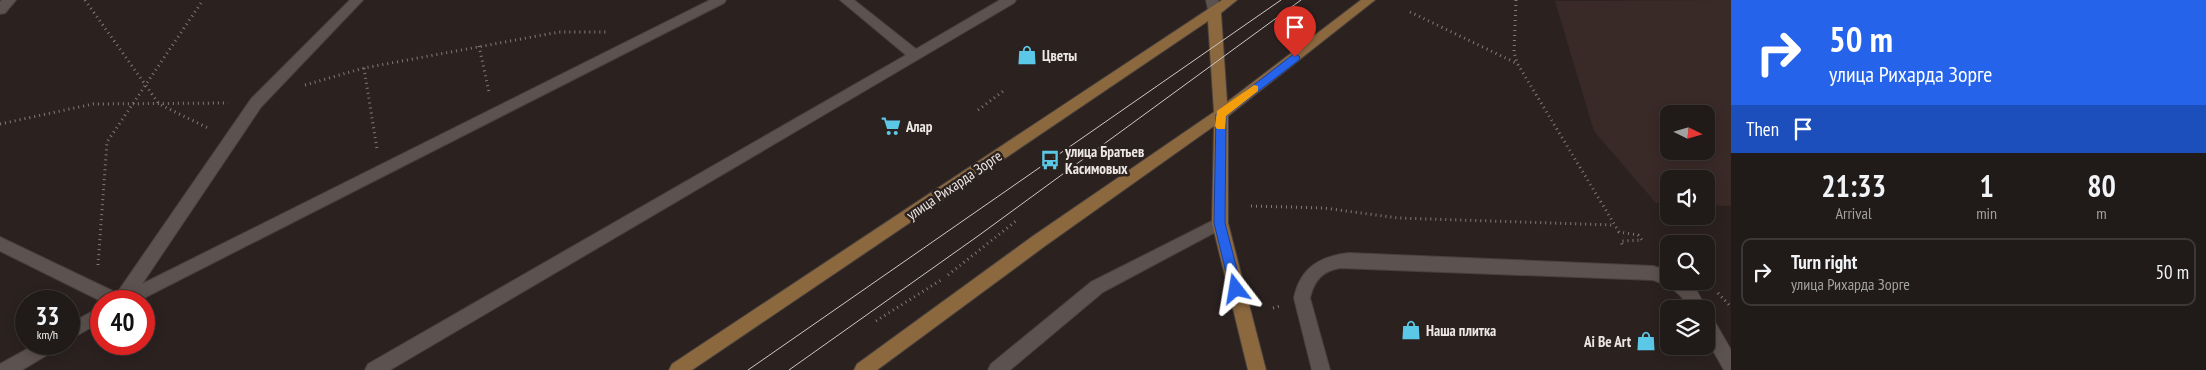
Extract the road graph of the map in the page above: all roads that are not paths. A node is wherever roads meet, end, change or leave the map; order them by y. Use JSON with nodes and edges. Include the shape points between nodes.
{"nodes":[{"id":1,"x":10,"y":0,"type":"edge"},
{"id":2,"x":357,"y":0,"type":"edge"},
{"id":3,"x":719,"y":0,"type":"edge"},
{"id":4,"x":846,"y":0,"type":"edge"},
{"id":5,"x":1010,"y":0,"type":"edge"},
{"id":6,"x":1231,"y":0,"type":"edge"},
{"id":7,"x":1370,"y":0,"type":"edge"},
{"id":8,"x":1213,"y":6,"type":"edge"},
{"id":9,"x":0,"y":10,"type":"edge"},
{"id":10,"x":915,"y":55,"type":"junction"},
{"id":11,"x":1221,"y":114,"type":"junction"},
{"id":12,"x":1220,"y":223,"type":"junction"},
{"id":13,"x":0,"y":244,"type":"edge"},
{"id":14,"x":1660,"y":275,"type":"edge"},
{"id":15,"x":94,"y":290,"type":"edge"},
{"id":16,"x":129,"y":290,"type":"edge"},
{"id":17,"x":144,"y":290,"type":"edge"},
{"id":18,"x":1685,"y":290,"type":"edge"},
{"id":19,"x":1693,"y":300,"type":"edge"},
{"id":20,"x":1715,"y":338,"type":"edge"},
{"id":21,"x":32,"y":355,"type":"edge"},
{"id":22,"x":1731,"y":366,"type":"edge"},
{"id":23,"x":6,"y":370,"type":"edge"},
{"id":24,"x":374,"y":370,"type":"edge"},
{"id":25,"x":678,"y":370,"type":"edge"},
{"id":26,"x":863,"y":370,"type":"edge"},
{"id":27,"x":997,"y":370,"type":"edge"},
{"id":28,"x":1257,"y":370,"type":"edge"},
{"id":29,"x":1321,"y":370,"type":"edge"}],
"edges":[{"from":1,"to":9,"type":"lane"},
{"from":2,"to":16,"type":"lane","via":[[258,100]]},
{"from":3,"to":17,"type":"lane"},
{"from":4,"to":10,"type":"lane"},
{"from":5,"to":10,"type":"lane"},
{"from":6,"to":8,"type":"main road","name":"улица Рихарда Зорге"},
{"from":7,"to":11,"type":"main road"},
{"from":8,"to":11,"type":"main road"},
{"from":8,"to":25,"type":"main road","name":"улица Рихарда Зорге"},
{"from":10,"to":24,"type":"lane"},
{"from":11,"to":12,"type":"main road"},
{"from":11,"to":26,"type":"main road"},
{"from":12,"to":27,"type":"lane","via":[[1097,287]]},
{"from":12,"to":28,"type":"main road"},
{"from":13,"to":15,"type":"lane"},
{"from":14,"to":29,"type":"lane","via":[[1348,260],[1330,262],[1312,272],[1302,298]]},
{"from":18,"to":19,"type":"lane"},
{"from":20,"to":22,"type":"lane"},
{"from":21,"to":23,"type":"lane"}]}
